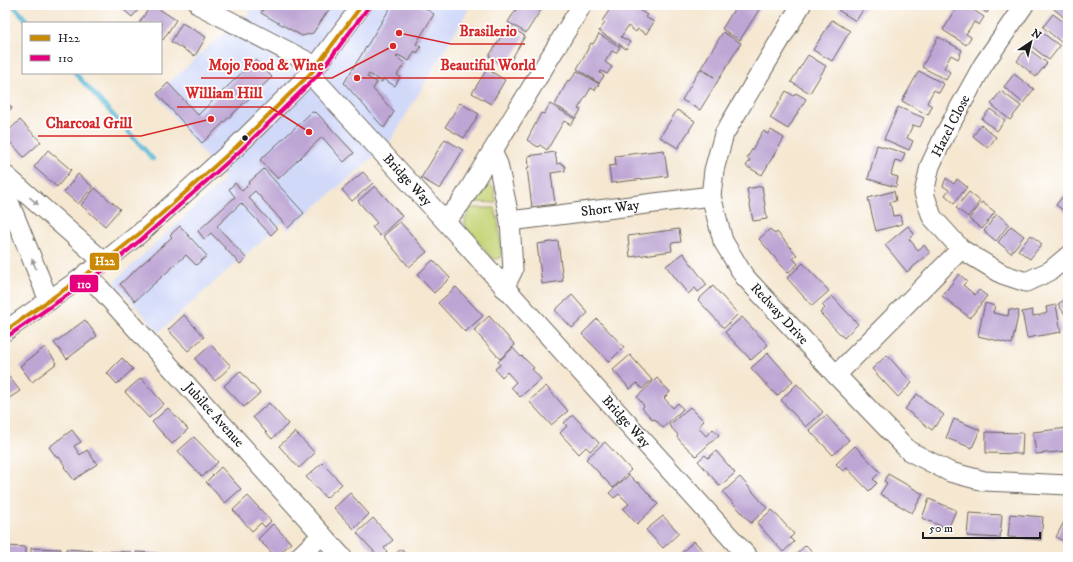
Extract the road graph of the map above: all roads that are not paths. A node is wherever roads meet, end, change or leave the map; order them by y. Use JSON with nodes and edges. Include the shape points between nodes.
{"nodes":[{"id":1,"x":198,"y":5,"type":"edge"},
{"id":2,"x":362,"y":5,"type":"edge"},
{"id":3,"x":582,"y":5,"type":"edge"},
{"id":4,"x":801,"y":5,"type":"edge"},
{"id":5,"x":1024,"y":5,"type":"edge"},
{"id":6,"x":313,"y":70,"type":"junction"},
{"id":7,"x":492,"y":152,"type":"junction"},
{"id":8,"x":5,"y":175,"type":"edge"},
{"id":9,"x":5,"y":192,"type":"edge"},
{"id":10,"x":711,"y":196,"type":"junction"},
{"id":11,"x":444,"y":221,"type":"junction"},
{"id":12,"x":510,"y":221,"type":"junction"},
{"id":13,"x":961,"y":249,"type":"junction"},
{"id":14,"x":1068,"y":256,"type":"edge"},
{"id":15,"x":104,"y":262,"type":"junction"},
{"id":16,"x":86,"y":273,"type":"junction"},
{"id":17,"x":504,"y":288,"type":"junction"},
{"id":18,"x":49,"y":301,"type":"junction"},
{"id":19,"x":5,"y":331,"type":"edge"},
{"id":20,"x":836,"y":375,"type":"junction"},
{"id":21,"x":1068,"y":485,"type":"edge"},
{"id":22,"x":322,"y":535,"type":"junction"},
{"id":23,"x":298,"y":557,"type":"edge"},
{"id":24,"x":342,"y":557,"type":"edge"},
{"id":25,"x":748,"y":557,"type":"edge"}],
"edges":[{"from":1,"to":6,"type":"street"},
{"from":2,"to":6,"type":"street"},
{"from":3,"to":7,"type":"street"},
{"from":4,"to":10,"type":"street","name":"Redway Drive","via":[[724,134],[714,170]]},
{"from":5,"to":13,"type":"street","name":"Hazel Close","via":[[983,65],[930,166],[924,193],[932,216]]},
{"from":6,"to":11,"type":"street","name":"Bridge Way"},
{"from":6,"to":15,"type":"street","via":[[214,167]]},
{"from":7,"to":11,"type":"street","via":[[460,204]]},
{"from":7,"to":12,"type":"street","via":[[498,164]]},
{"from":8,"to":15,"type":"street","one_way":true},
{"from":18,"to":9,"type":"street","one_way":true},
{"from":10,"to":12,"type":"street","name":"Short Way"},
{"from":10,"to":20,"type":"street","name":"Redway Drive","via":[[723,241],[744,276]]},
{"from":11,"to":17,"type":"street","name":"Bridge Way"},
{"from":12,"to":17,"type":"street","via":[[514,270]]},
{"from":13,"to":14,"type":"street","name":"Hazel Close","via":[[1002,274],[1026,282],[1050,272]]},
{"from":13,"to":20,"type":"street"},
{"from":15,"to":16,"type":"street"},
{"from":16,"to":18,"type":"street"},
{"from":16,"to":22,"type":"street","name":"Jubilee Avenue"},
{"from":17,"to":25,"type":"street","name":"Bridge Way"},
{"from":18,"to":19,"type":"street"},
{"from":20,"to":21,"type":"street","name":"Redway Drive","via":[[909,451],[950,472],[984,481]]},
{"from":22,"to":23,"type":"street"},
{"from":22,"to":24,"type":"street","name":"Jubilee Avenue"}]}
